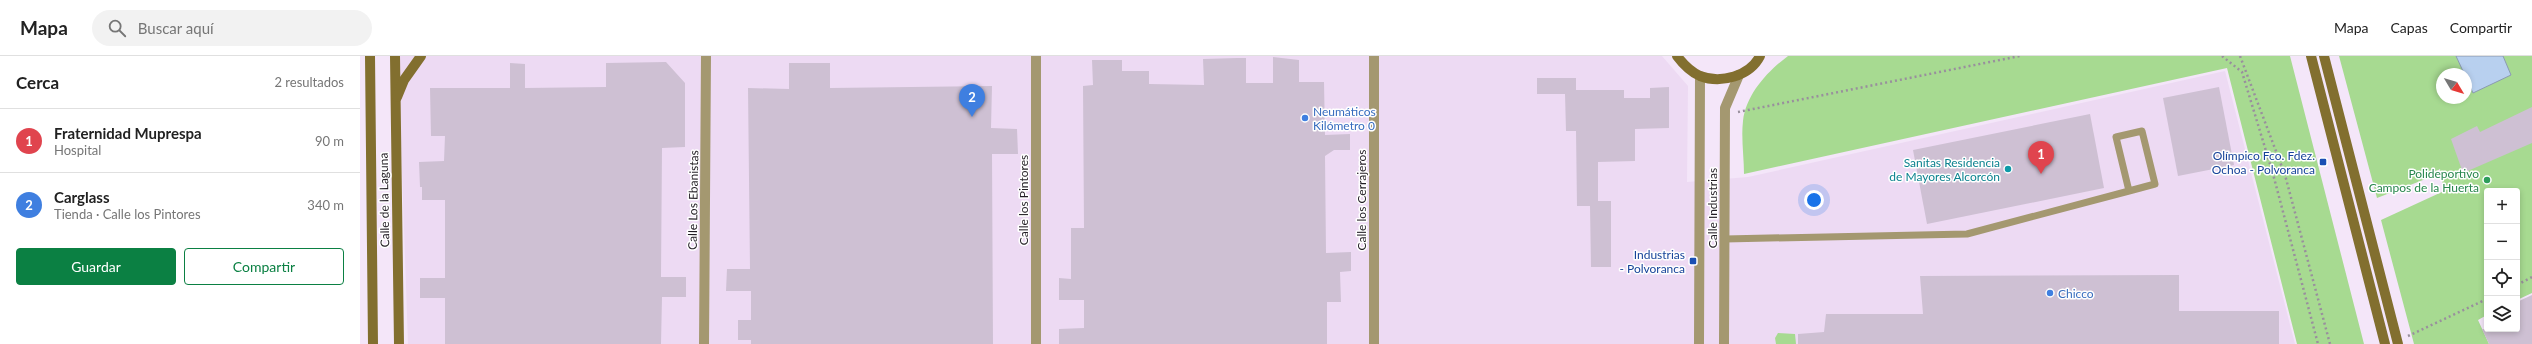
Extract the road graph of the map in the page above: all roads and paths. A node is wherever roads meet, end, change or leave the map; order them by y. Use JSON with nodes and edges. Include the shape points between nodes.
{"nodes":[{"id":1,"x":370,"y":56,"type":"edge"},
{"id":2,"x":395,"y":56,"type":"edge"},
{"id":3,"x":420,"y":56,"type":"edge"},
{"id":4,"x":706,"y":56,"type":"edge"},
{"id":5,"x":1036,"y":56,"type":"edge"},
{"id":6,"x":1374,"y":56,"type":"edge"},
{"id":7,"x":1677,"y":56,"type":"edge"},
{"id":8,"x":1760,"y":56,"type":"edge"},
{"id":9,"x":2020,"y":56,"type":"edge"},
{"id":10,"x":2222,"y":56,"type":"edge"},
{"id":11,"x":2240,"y":56,"type":"edge"},
{"id":12,"x":2311,"y":56,"type":"edge"},
{"id":13,"x":2324,"y":56,"type":"edge"},
{"id":14,"x":1739,"y":75,"type":"junction"},
{"id":15,"x":1700,"y":76,"type":"junction"},
{"id":16,"x":396,"y":100,"type":"junction"},
{"id":17,"x":1725,"y":108,"type":"junction"},
{"id":18,"x":2129,"y":191,"type":"junction"},
{"id":19,"x":1726,"y":239,"type":"junction"},
{"id":20,"x":2532,"y":278,"type":"edge"},
{"id":21,"x":2520,"y":284,"type":"edge"},
{"id":22,"x":2484,"y":300,"type":"edge"},
{"id":23,"x":2397,"y":343,"type":"edge"},
{"id":24,"x":374,"y":344,"type":"edge"},
{"id":25,"x":399,"y":344,"type":"edge"},
{"id":26,"x":704,"y":344,"type":"edge"},
{"id":27,"x":1036,"y":344,"type":"edge"},
{"id":28,"x":1374,"y":344,"type":"edge"},
{"id":29,"x":1699,"y":344,"type":"edge"},
{"id":30,"x":1724,"y":344,"type":"edge"},
{"id":31,"x":2318,"y":344,"type":"edge"},
{"id":32,"x":2330,"y":344,"type":"edge"},
{"id":33,"x":2385,"y":344,"type":"edge"}],
"edges":[{"from":1,"to":24,"type":"street","name":"Calle de la Laguna"},
{"from":2,"to":16,"type":"street","name":"Calle de la Laguna"},
{"from":3,"to":16,"type":"street","via":[[404,80]]},
{"from":4,"to":26,"type":"street","name":"Calle Los Ebanistas"},
{"from":5,"to":27,"type":"street","name":"Calle los Pintores"},
{"from":6,"to":28,"type":"street","name":"Calle los Cerrajeros"},
{"from":7,"to":15,"type":"street"},
{"from":8,"to":14,"type":"street"},
{"from":9,"to":17,"type":"path","via":[[1739,112]]},
{"from":10,"to":31,"type":"path","via":[[2242,72],[2273,174]]},
{"from":11,"to":32,"type":"path","via":[[2285,175]]},
{"from":12,"to":33,"type":"street"},
{"from":13,"to":23,"type":"street"},
{"from":14,"to":15,"type":"street","via":[[1721,79]]},
{"from":14,"to":17,"type":"street","name":"Calle Industrias"},
{"from":15,"to":29,"type":"street","name":"Calle Industrias"},
{"from":16,"to":25,"type":"street","name":"Calle de la Laguna"},
{"from":17,"to":19,"type":"street","name":"Calle Industrias"},
{"from":18,"to":18,"type":"lane","via":[[2116,137],[2142,131],[2155,184]]},
{"from":18,"to":19,"type":"lane","via":[[1967,234]]},
{"from":19,"to":30,"type":"street","name":"Calle Industrias"},
{"from":20,"to":21,"type":"path"},
{"from":22,"to":23,"type":"path"}]}
